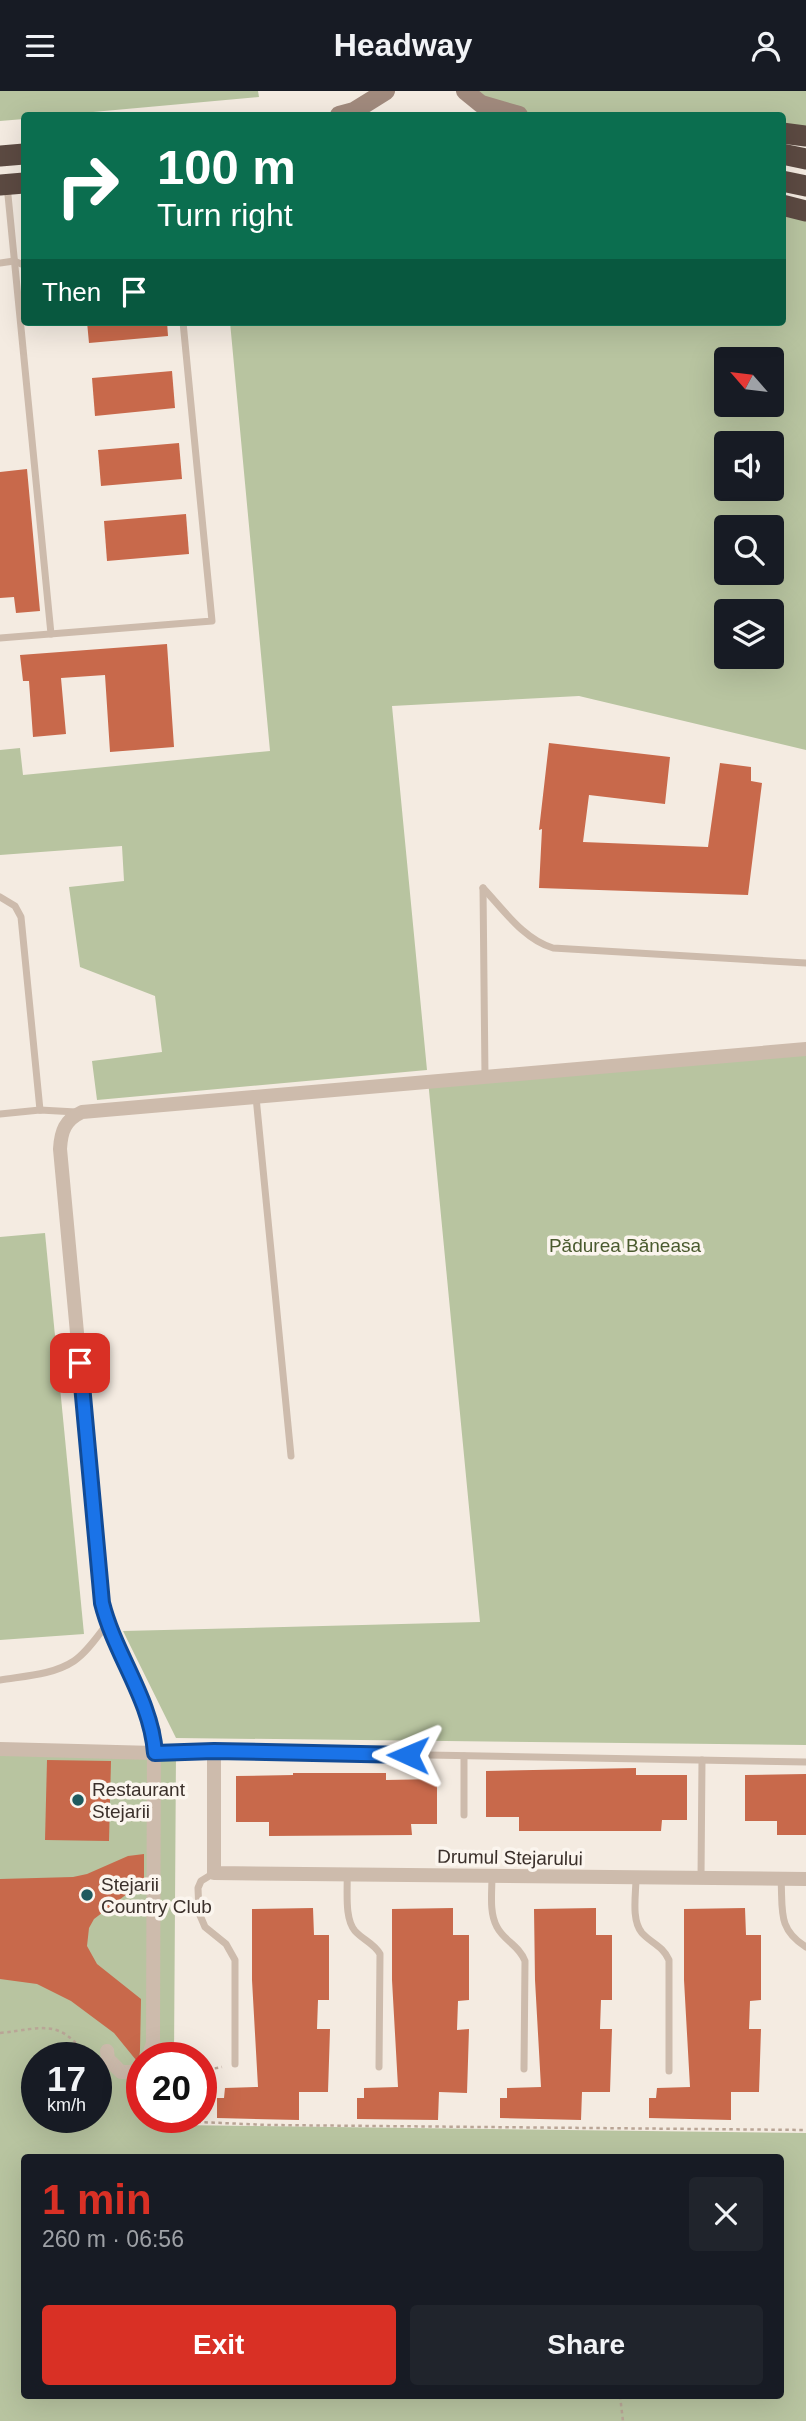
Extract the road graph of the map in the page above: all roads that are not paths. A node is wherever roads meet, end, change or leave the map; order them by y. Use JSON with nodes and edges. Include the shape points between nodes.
{"nodes":[{"id":1,"x":386,"y":91,"type":"edge"},
{"id":2,"x":465,"y":91,"type":"edge"},
{"id":3,"x":350,"y":112,"type":"edge"},
{"id":4,"x":509,"y":112,"type":"edge"},
{"id":5,"x":786,"y":134,"type":"edge"},
{"id":6,"x":806,"y":137,"type":"edge"},
{"id":7,"x":21,"y":154,"type":"edge"},
{"id":8,"x":0,"y":156,"type":"edge"},
{"id":9,"x":786,"y":156,"type":"edge"},
{"id":10,"x":806,"y":159,"type":"edge"},
{"id":11,"x":786,"y":182,"type":"edge"},
{"id":12,"x":10,"y":184,"type":"edge"},
{"id":13,"x":806,"y":187,"type":"edge"},
{"id":14,"x":786,"y":206,"type":"edge"},
{"id":15,"x":806,"y":211,"type":"edge"},
{"id":16,"x":14,"y":261,"type":"junction"},
{"id":17,"x":0,"y":263,"type":"edge"},
{"id":18,"x":21,"y":264,"type":"edge"},
{"id":19,"x":183,"y":326,"type":"edge"},
{"id":20,"x":51,"y":634,"type":"junction"},
{"id":21,"x":0,"y":638,"type":"edge"},
{"id":22,"x":0,"y":897,"type":"edge"},
{"id":23,"x":806,"y":963,"type":"edge"},
{"id":24,"x":806,"y":1049,"type":"edge"},
{"id":25,"x":485,"y":1076,"type":"junction"},
{"id":26,"x":256,"y":1096,"type":"junction"},
{"id":27,"x":40,"y":1110,"type":"junction"},
{"id":28,"x":82,"y":1112,"type":"junction"},
{"id":29,"x":0,"y":1114,"type":"edge"},
{"id":30,"x":292,"y":1456,"type":"dead end"},
{"id":31,"x":107,"y":1624,"type":"junction"},
{"id":32,"x":0,"y":1679,"type":"edge"},
{"id":33,"x":0,"y":1749,"type":"edge"},
{"id":34,"x":214,"y":1751,"type":"junction"},
{"id":35,"x":155,"y":1753,"type":"junction"},
{"id":36,"x":464,"y":1756,"type":"junction"},
{"id":37,"x":702,"y":1760,"type":"junction"},
{"id":38,"x":806,"y":1762,"type":"edge"},
{"id":39,"x":464,"y":1815,"type":"dead end"},
{"id":40,"x":214,"y":1873,"type":"junction"},
{"id":41,"x":347,"y":1874,"type":"junction"},
{"id":42,"x":492,"y":1876,"type":"junction"},
{"id":43,"x":636,"y":1877,"type":"junction"},
{"id":44,"x":701,"y":1878,"type":"junction"},
{"id":45,"x":781,"y":1878,"type":"junction"},
{"id":46,"x":806,"y":1879,"type":"edge"},
{"id":47,"x":806,"y":1947,"type":"edge"},
{"id":48,"x":153,"y":2042,"type":"edge"},
{"id":49,"x":112,"y":2063,"type":"edge"},
{"id":50,"x":235,"y":2064,"type":"road end"},
{"id":51,"x":379,"y":2067,"type":"dead end"},
{"id":52,"x":524,"y":2069,"type":"dead end"},
{"id":53,"x":669,"y":2071,"type":"dead end"},
{"id":54,"x":126,"y":2072,"type":"edge"}],
"edges":[{"from":1,"to":3,"type":"street"},
{"from":2,"to":4,"type":"street","via":[[481,104]]},
{"from":5,"to":6,"type":"highway"},
{"from":7,"to":8,"type":"highway"},
{"from":9,"to":10,"type":"highway"},
{"from":11,"to":13,"type":"highway"},
{"from":12,"to":16,"type":"lane"},
{"from":14,"to":15,"type":"highway"},
{"from":16,"to":17,"type":"lane"},
{"from":16,"to":18,"type":"lane"},
{"from":16,"to":20,"type":"lane"},
{"from":19,"to":20,"type":"lane","via":[[212,621]]},
{"from":20,"to":21,"type":"lane"},
{"from":22,"to":27,"type":"lane","via":[[22,917]]},
{"from":23,"to":25,"type":"lane","via":[[553,948],[527,934],[482,888]]},
{"from":24,"to":25,"type":"street"},
{"from":25,"to":26,"type":"street"},
{"from":26,"to":28,"type":"street"},
{"from":26,"to":30,"type":"lane"},
{"from":27,"to":28,"type":"lane"},
{"from":27,"to":29,"type":"lane"},
{"from":28,"to":31,"type":"street","via":[[64,1128],[60,1149]]},
{"from":31,"to":32,"type":"lane","via":[[87,1650],[66,1666]]},
{"from":31,"to":35,"type":"street","via":[[150,1718]]},
{"from":33,"to":35,"type":"street"},
{"from":34,"to":35,"type":"street"},
{"from":34,"to":36,"type":"lane"},
{"from":34,"to":40,"type":"street"},
{"from":35,"to":48,"type":"street"},
{"from":36,"to":37,"type":"lane"},
{"from":36,"to":39,"type":"lane"},
{"from":37,"to":38,"type":"lane"},
{"from":37,"to":44,"type":"lane"},
{"from":40,"to":41,"type":"street","name":"Drumul Stejarului"},
{"from":40,"to":50,"type":"lane","via":[[198,1888],[199,1913],[205,1927],[231,1949],[235,1960]]},
{"from":41,"to":42,"type":"street","name":"Drumul Stejarului"},
{"from":41,"to":51,"type":"lane","via":[[351,1925],[380,1954]]},
{"from":42,"to":43,"type":"street","name":"Drumul Stejarului"},
{"from":42,"to":52,"type":"lane","via":[[497,1927],[525,1961]]},
{"from":43,"to":44,"type":"street","name":"Drumul Stejarului"},
{"from":43,"to":53,"type":"lane","via":[[638,1926],[669,1960]]},
{"from":44,"to":45,"type":"street","name":"Drumul Stejarului"},
{"from":45,"to":46,"type":"street","name":"Drumul Stejarului"},
{"from":45,"to":47,"type":"lane","via":[[786,1927],[793,1939]]},
{"from":49,"to":54,"type":"street"}]}
